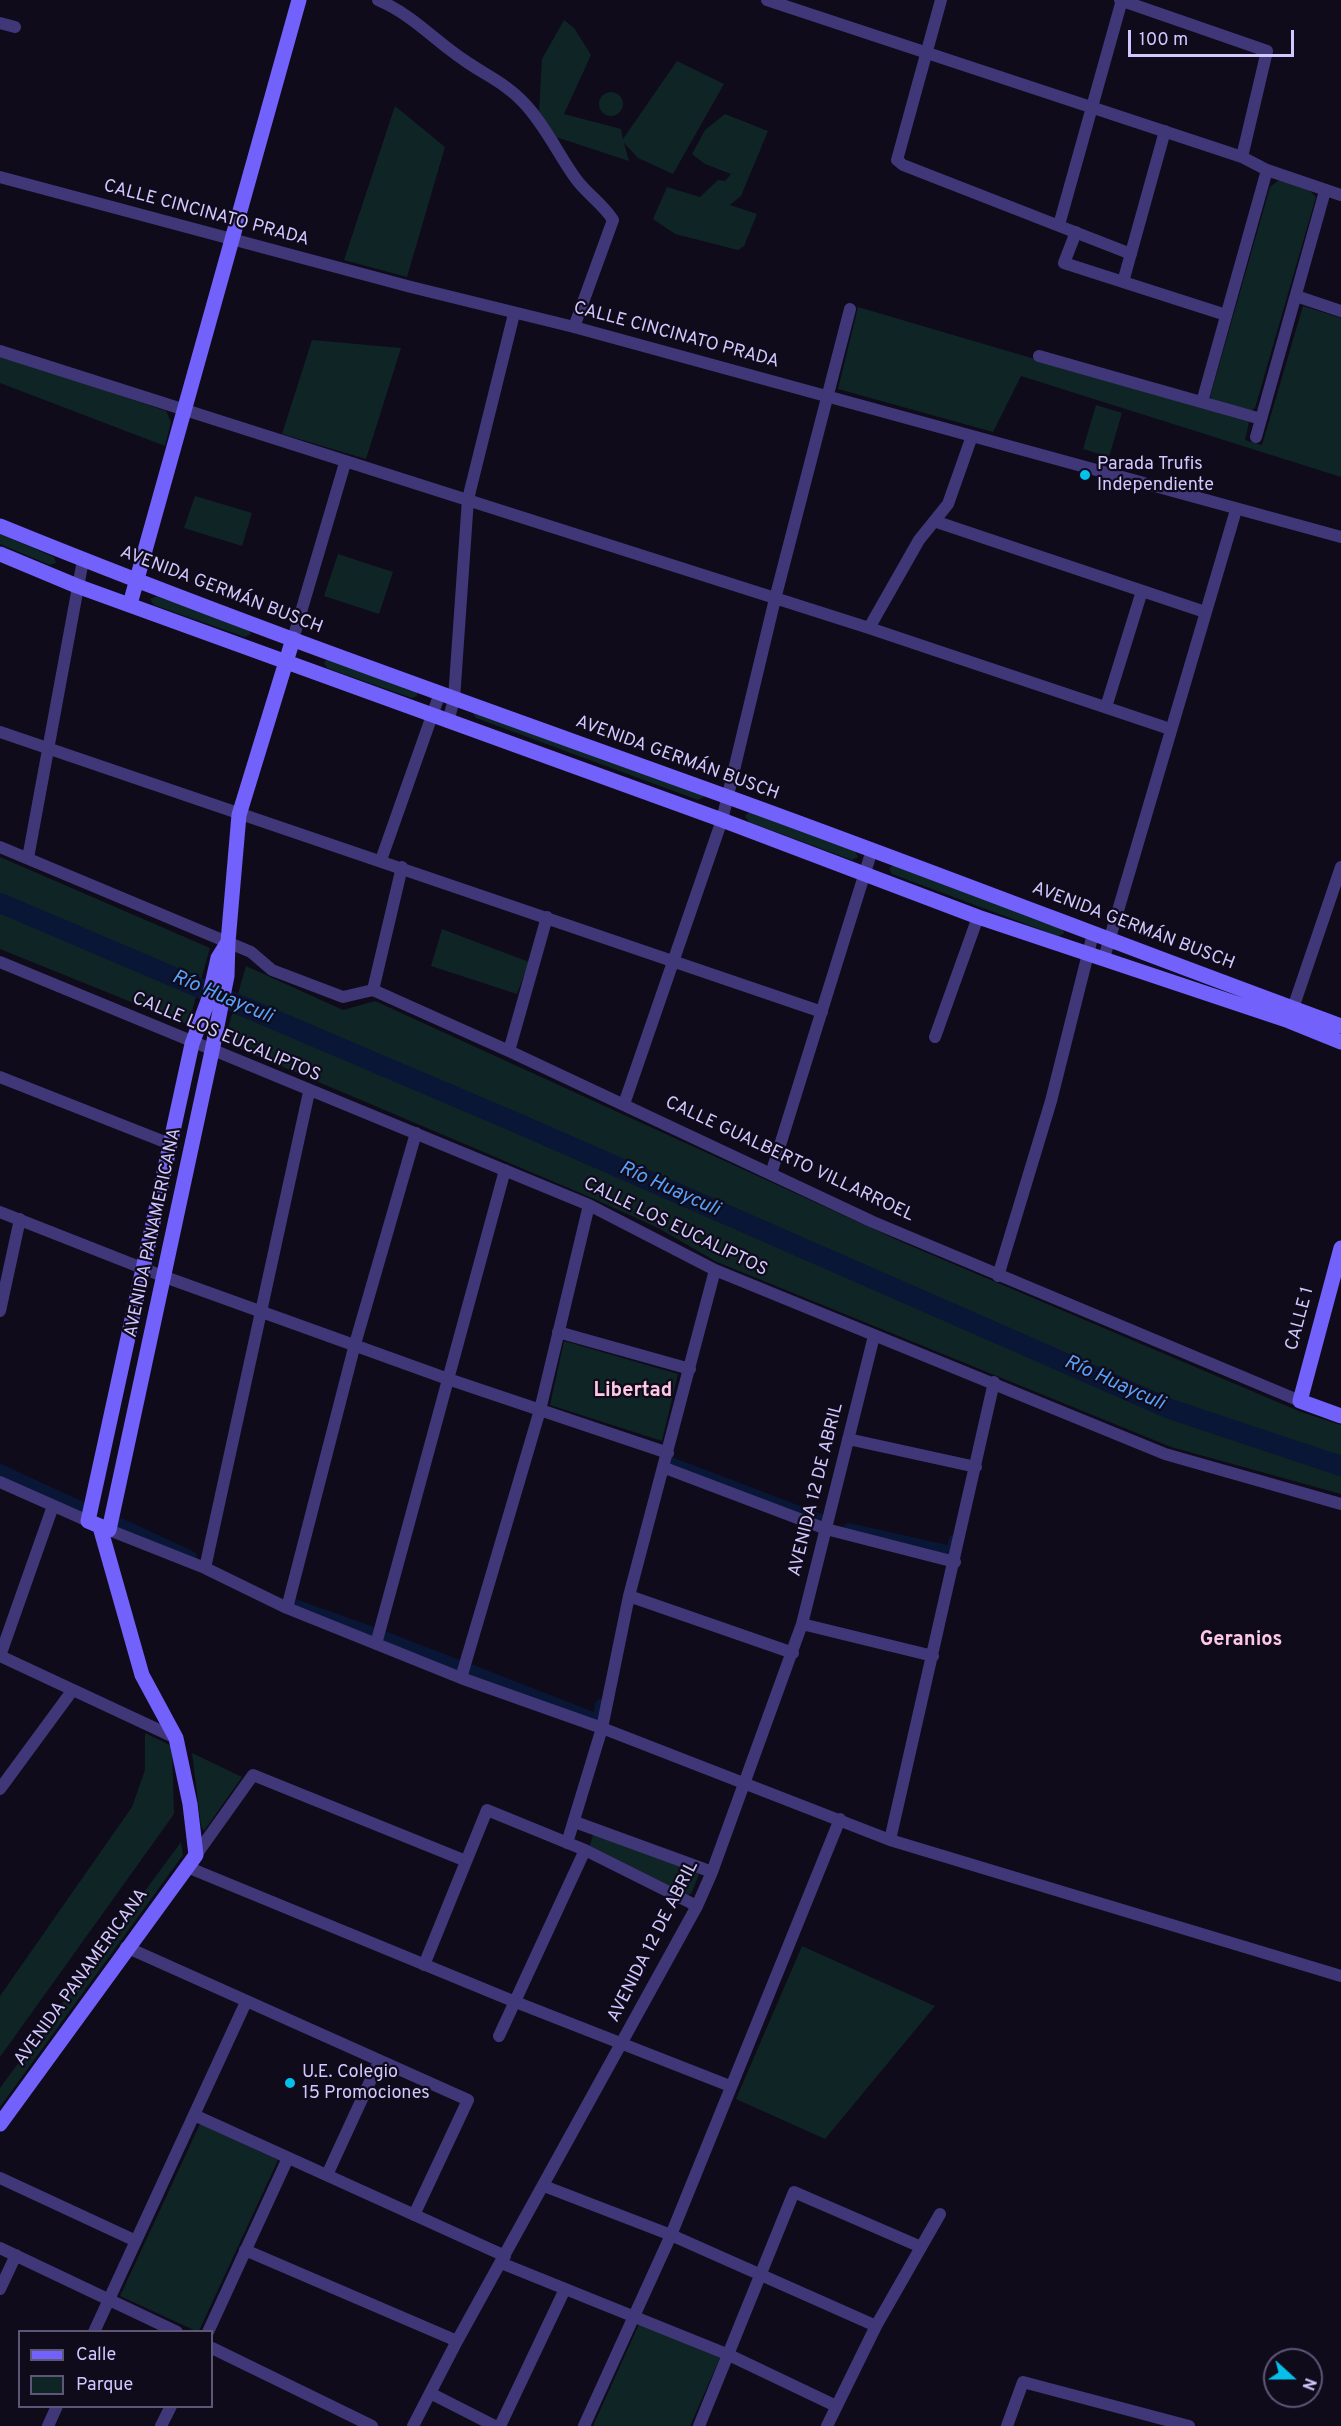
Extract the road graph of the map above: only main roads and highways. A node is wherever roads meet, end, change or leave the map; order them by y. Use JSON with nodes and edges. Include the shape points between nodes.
{"nodes":[{"id":1,"x":299,"y":0,"type":"edge"},
{"id":2,"x":0,"y":526,"type":"edge"},
{"id":3,"x":0,"y":554,"type":"edge"},
{"id":4,"x":137,"y":581,"type":"junction"},
{"id":5,"x":130,"y":604,"type":"junction"},
{"id":6,"x":293,"y":639,"type":"junction"},
{"id":7,"x":286,"y":662,"type":"junction"},
{"id":8,"x":215,"y":1000,"type":"junction"},
{"id":9,"x":1290,"y":1015,"type":"junction"},
{"id":10,"x":1341,"y":1026,"type":"edge"},
{"id":11,"x":1341,"y":1042,"type":"edge"},
{"id":12,"x":1341,"y":1248,"type":"edge"},
{"id":13,"x":1300,"y":1401,"type":"joint"},
{"id":14,"x":1341,"y":1416,"type":"edge"},
{"id":15,"x":99,"y":1526,"type":"junction"},
{"id":16,"x":0,"y":2124,"type":"edge"}],
"edges":[{"from":1,"to":4,"type":"main road"},
{"from":2,"to":4,"type":"main road","name":"AVENIDA GERMÁN BUSCH"},
{"from":3,"to":5,"type":"main road","name":"AVENIDA GERMÁN BUSCH"},
{"from":4,"to":5,"type":"main road"},
{"from":4,"to":6,"type":"main road","name":"AVENIDA GERMÁN BUSCH"},
{"from":5,"to":7,"type":"main road","name":"AVENIDA GERMÁN BUSCH"},
{"from":6,"to":7,"type":"main road","name":"AVENIDA PANAMERICANA"},
{"from":6,"to":9,"type":"main road","name":"AVENIDA GERMÁN BUSCH","via":[[872,850],[1093,934]]},
{"from":7,"to":8,"type":"main road","name":"AVENIDA PANAMERICANA","via":[[239,815],[228,942]]},
{"from":7,"to":9,"type":"main road","name":"AVENIDA GERMÁN BUSCH","via":[[978,917]]},
{"from":8,"to":15,"type":"main road","name":"AVENIDA PANAMERICANA","via":[[212,1051],[165,1277]]},
{"from":8,"to":15,"type":"main road","name":"AVENIDA PANAMERICANA","via":[[192,1044],[143,1268]]},
{"from":9,"to":10,"type":"main road","name":"AVENIDA GERMÁN BUSCH"},
{"from":9,"to":11,"type":"main road","name":"AVENIDA GERMÁN BUSCH"},
{"from":12,"to":13,"type":"main road","name":"CALLE 1"},
{"from":13,"to":14,"type":"main road","name":"CALLE GUALBERTO VILLARROEL"},
{"from":15,"to":16,"type":"main road","name":"AVENIDA PANAMERICANA","via":[[142,1675],[176,1738],[190,1804],[191,1861]]}]}
